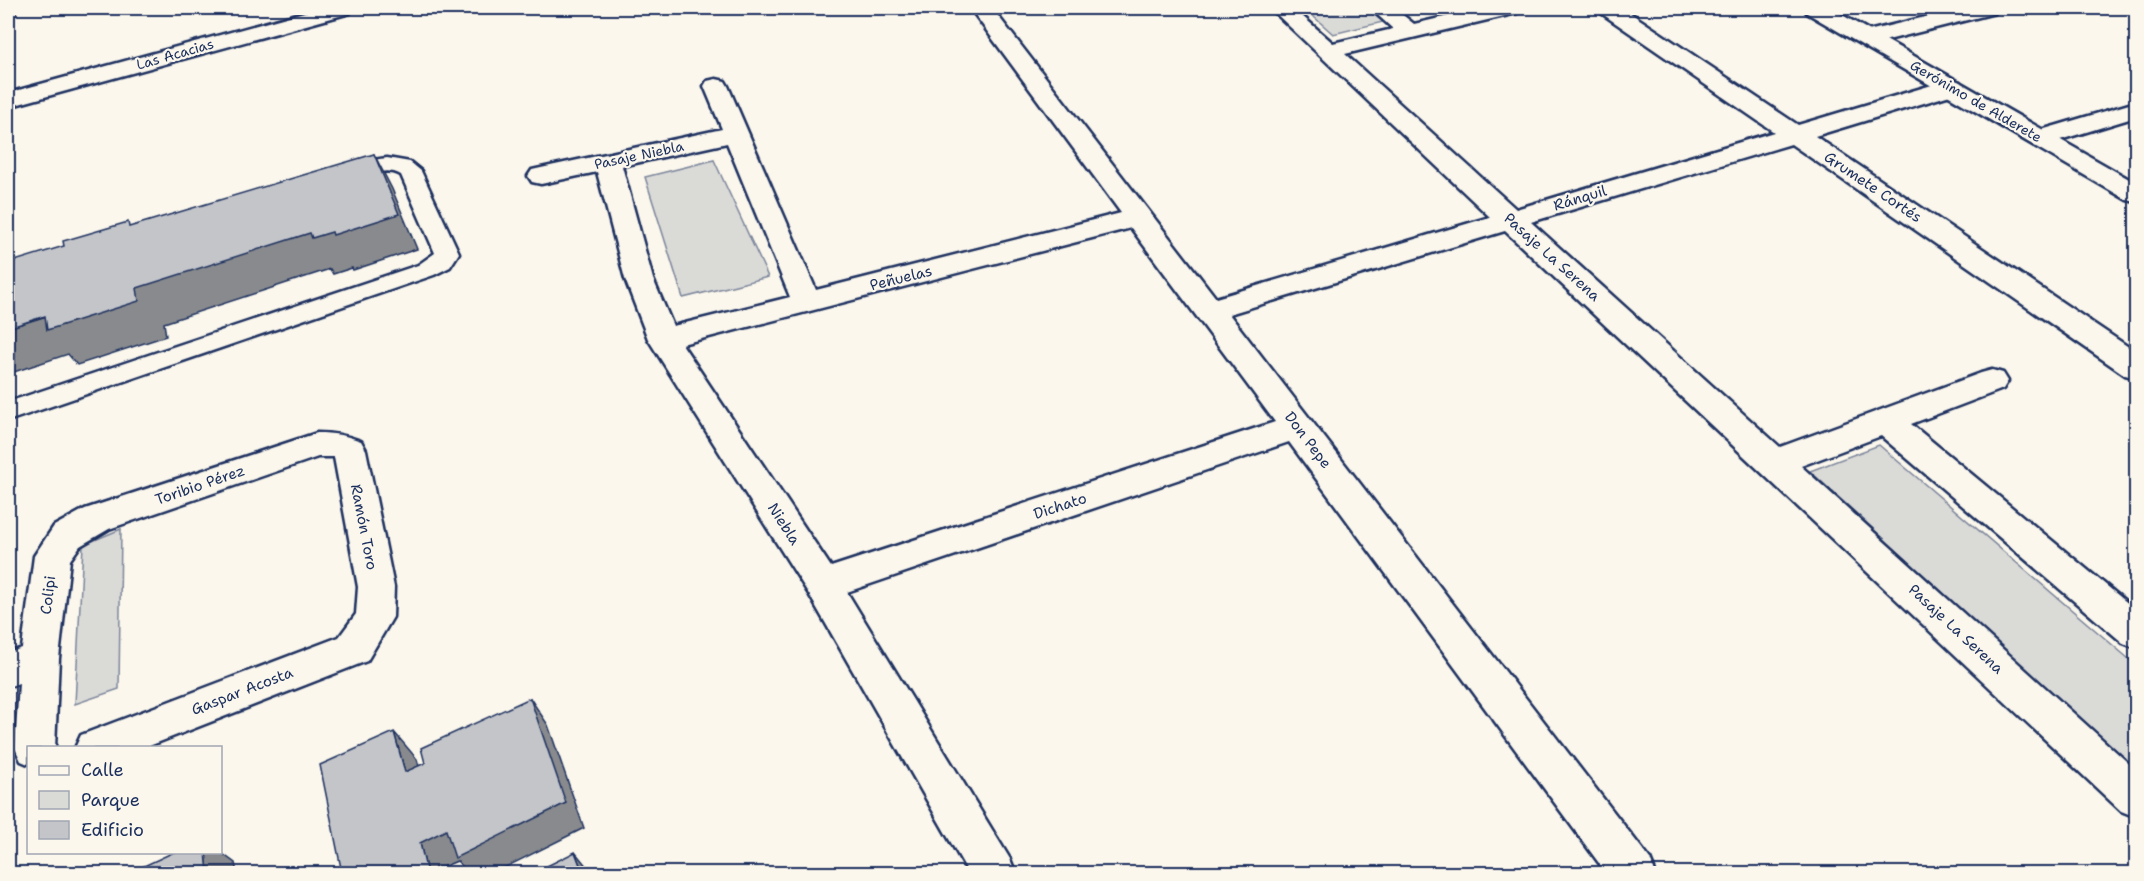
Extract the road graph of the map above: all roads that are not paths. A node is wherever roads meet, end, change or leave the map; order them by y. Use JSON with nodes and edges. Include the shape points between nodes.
{"nodes":[{"id":1,"x":342,"y":8,"type":"edge"},
{"id":2,"x":981,"y":8,"type":"edge"},
{"id":3,"x":1281,"y":8,"type":"edge"},
{"id":4,"x":1381,"y":8,"type":"edge"},
{"id":5,"x":1509,"y":8,"type":"edge"},
{"id":6,"x":1609,"y":8,"type":"edge"},
{"id":7,"x":1815,"y":8,"type":"edge"},
{"id":8,"x":1987,"y":8,"type":"edge"},
{"id":9,"x":1410,"y":32,"type":"junction"},
{"id":10,"x":1868,"y":38,"type":"junction"},
{"id":11,"x":1329,"y":51,"type":"junction"},
{"id":12,"x":716,"y":86,"type":"dead end"},
{"id":13,"x":1951,"y":87,"type":"junction"},
{"id":14,"x":8,"y":100,"type":"edge"},
{"id":15,"x":2136,"y":109,"type":"edge"},
{"id":16,"x":736,"y":134,"type":"junction"},
{"id":17,"x":1794,"y":134,"type":"junction"},
{"id":18,"x":2040,"y":138,"type":"junction"},
{"id":19,"x":608,"y":162,"type":"junction"},
{"id":20,"x":541,"y":176,"type":"dead end"},
{"id":21,"x":325,"y":181,"type":"edge"},
{"id":22,"x":2136,"y":194,"type":"edge"},
{"id":23,"x":1139,"y":217,"type":"junction"},
{"id":24,"x":1510,"y":219,"type":"junction"},
{"id":25,"x":807,"y":302,"type":"junction"},
{"id":26,"x":1210,"y":310,"type":"junction"},
{"id":27,"x":663,"y":339,"type":"junction"},
{"id":28,"x":2136,"y":367,"type":"edge"},
{"id":29,"x":1992,"y":381,"type":"dead end"},
{"id":30,"x":8,"y":412,"type":"edge"},
{"id":31,"x":1885,"y":421,"type":"junction"},
{"id":32,"x":1298,"y":427,"type":"junction"},
{"id":33,"x":336,"y":445,"type":"joint"},
{"id":34,"x":1776,"y":462,"type":"junction"},
{"id":35,"x":67,"y":536,"type":"joint"},
{"id":36,"x":823,"y":585,"type":"junction"},
{"id":37,"x":374,"y":617,"type":"joint"},
{"id":38,"x":2136,"y":632,"type":"edge"},
{"id":39,"x":24,"y":664,"type":"edge"},
{"id":40,"x":35,"y":746,"type":"edge"},
{"id":41,"x":98,"y":746,"type":"edge"},
{"id":42,"x":2136,"y":797,"type":"edge"},
{"id":43,"x":994,"y":873,"type":"edge"},
{"id":44,"x":1634,"y":873,"type":"edge"}],
"edges":[{"from":1,"to":14,"type":"street","name":"Las Acacias"},
{"from":2,"to":23,"type":"street","name":"Don Pepe"},
{"from":3,"to":11,"type":"street","name":"Pasaje La Serena"},
{"from":4,"to":9,"type":"street"},
{"from":5,"to":9,"type":"street"},
{"from":6,"to":17,"type":"street","name":"Grumete Cortés"},
{"from":7,"to":10,"type":"street","name":"Gerónimo de Alderete"},
{"from":8,"to":10,"type":"street"},
{"from":9,"to":11,"type":"street"},
{"from":10,"to":13,"type":"street","name":"Gerónimo de Alderete"},
{"from":11,"to":24,"type":"street","name":"Pasaje La Serena"},
{"from":12,"to":16,"type":"street"},
{"from":13,"to":17,"type":"street","name":"Ránquil"},
{"from":13,"to":18,"type":"street","name":"Gerónimo de Alderete"},
{"from":15,"to":18,"type":"street"},
{"from":16,"to":19,"type":"street","name":"Pasaje Niebla"},
{"from":16,"to":25,"type":"street"},
{"from":17,"to":24,"type":"street","name":"Ránquil"},
{"from":17,"to":28,"type":"street","name":"Grumete Cortés"},
{"from":18,"to":22,"type":"street","name":"Gerónimo de Alderete"},
{"from":19,"to":20,"type":"street","name":"Pasaje Niebla"},
{"from":19,"to":27,"type":"street","name":"Niebla","via":[[639,279]]},
{"from":21,"to":30,"type":"lane","via":[[384,165],[405,167],[447,253],[445,258],[426,270]]},
{"from":23,"to":25,"type":"street","name":"Peñuelas"},
{"from":23,"to":26,"type":"street","name":"Don Pepe"},
{"from":24,"to":26,"type":"street","name":"Ránquil"},
{"from":24,"to":34,"type":"street","name":"Pasaje La Serena"},
{"from":25,"to":27,"type":"street","name":"Peñuelas"},
{"from":26,"to":32,"type":"street","name":"Don Pepe"},
{"from":27,"to":36,"type":"street","name":"Niebla"},
{"from":29,"to":31,"type":"street"},
{"from":31,"to":34,"type":"street"},
{"from":31,"to":38,"type":"street"},
{"from":32,"to":36,"type":"street","name":"Dichato"},
{"from":32,"to":44,"type":"street","name":"Don Pepe"},
{"from":33,"to":35,"type":"street","name":"Toribio Pérez","via":[[317,445],[97,519]]},
{"from":33,"to":37,"type":"street","name":"Ramón Toro","via":[[349,450],[376,587]]},
{"from":34,"to":42,"type":"street","name":"Pasaje La Serena"},
{"from":35,"to":39,"type":"street","name":"Colipi","via":[[52,556]]},
{"from":36,"to":43,"type":"street","name":"Niebla"},
{"from":37,"to":41,"type":"street","name":"Gaspar Acosta","via":[[353,649]]},
{"from":39,"to":40,"type":"street","name":"Colipi"}]}
